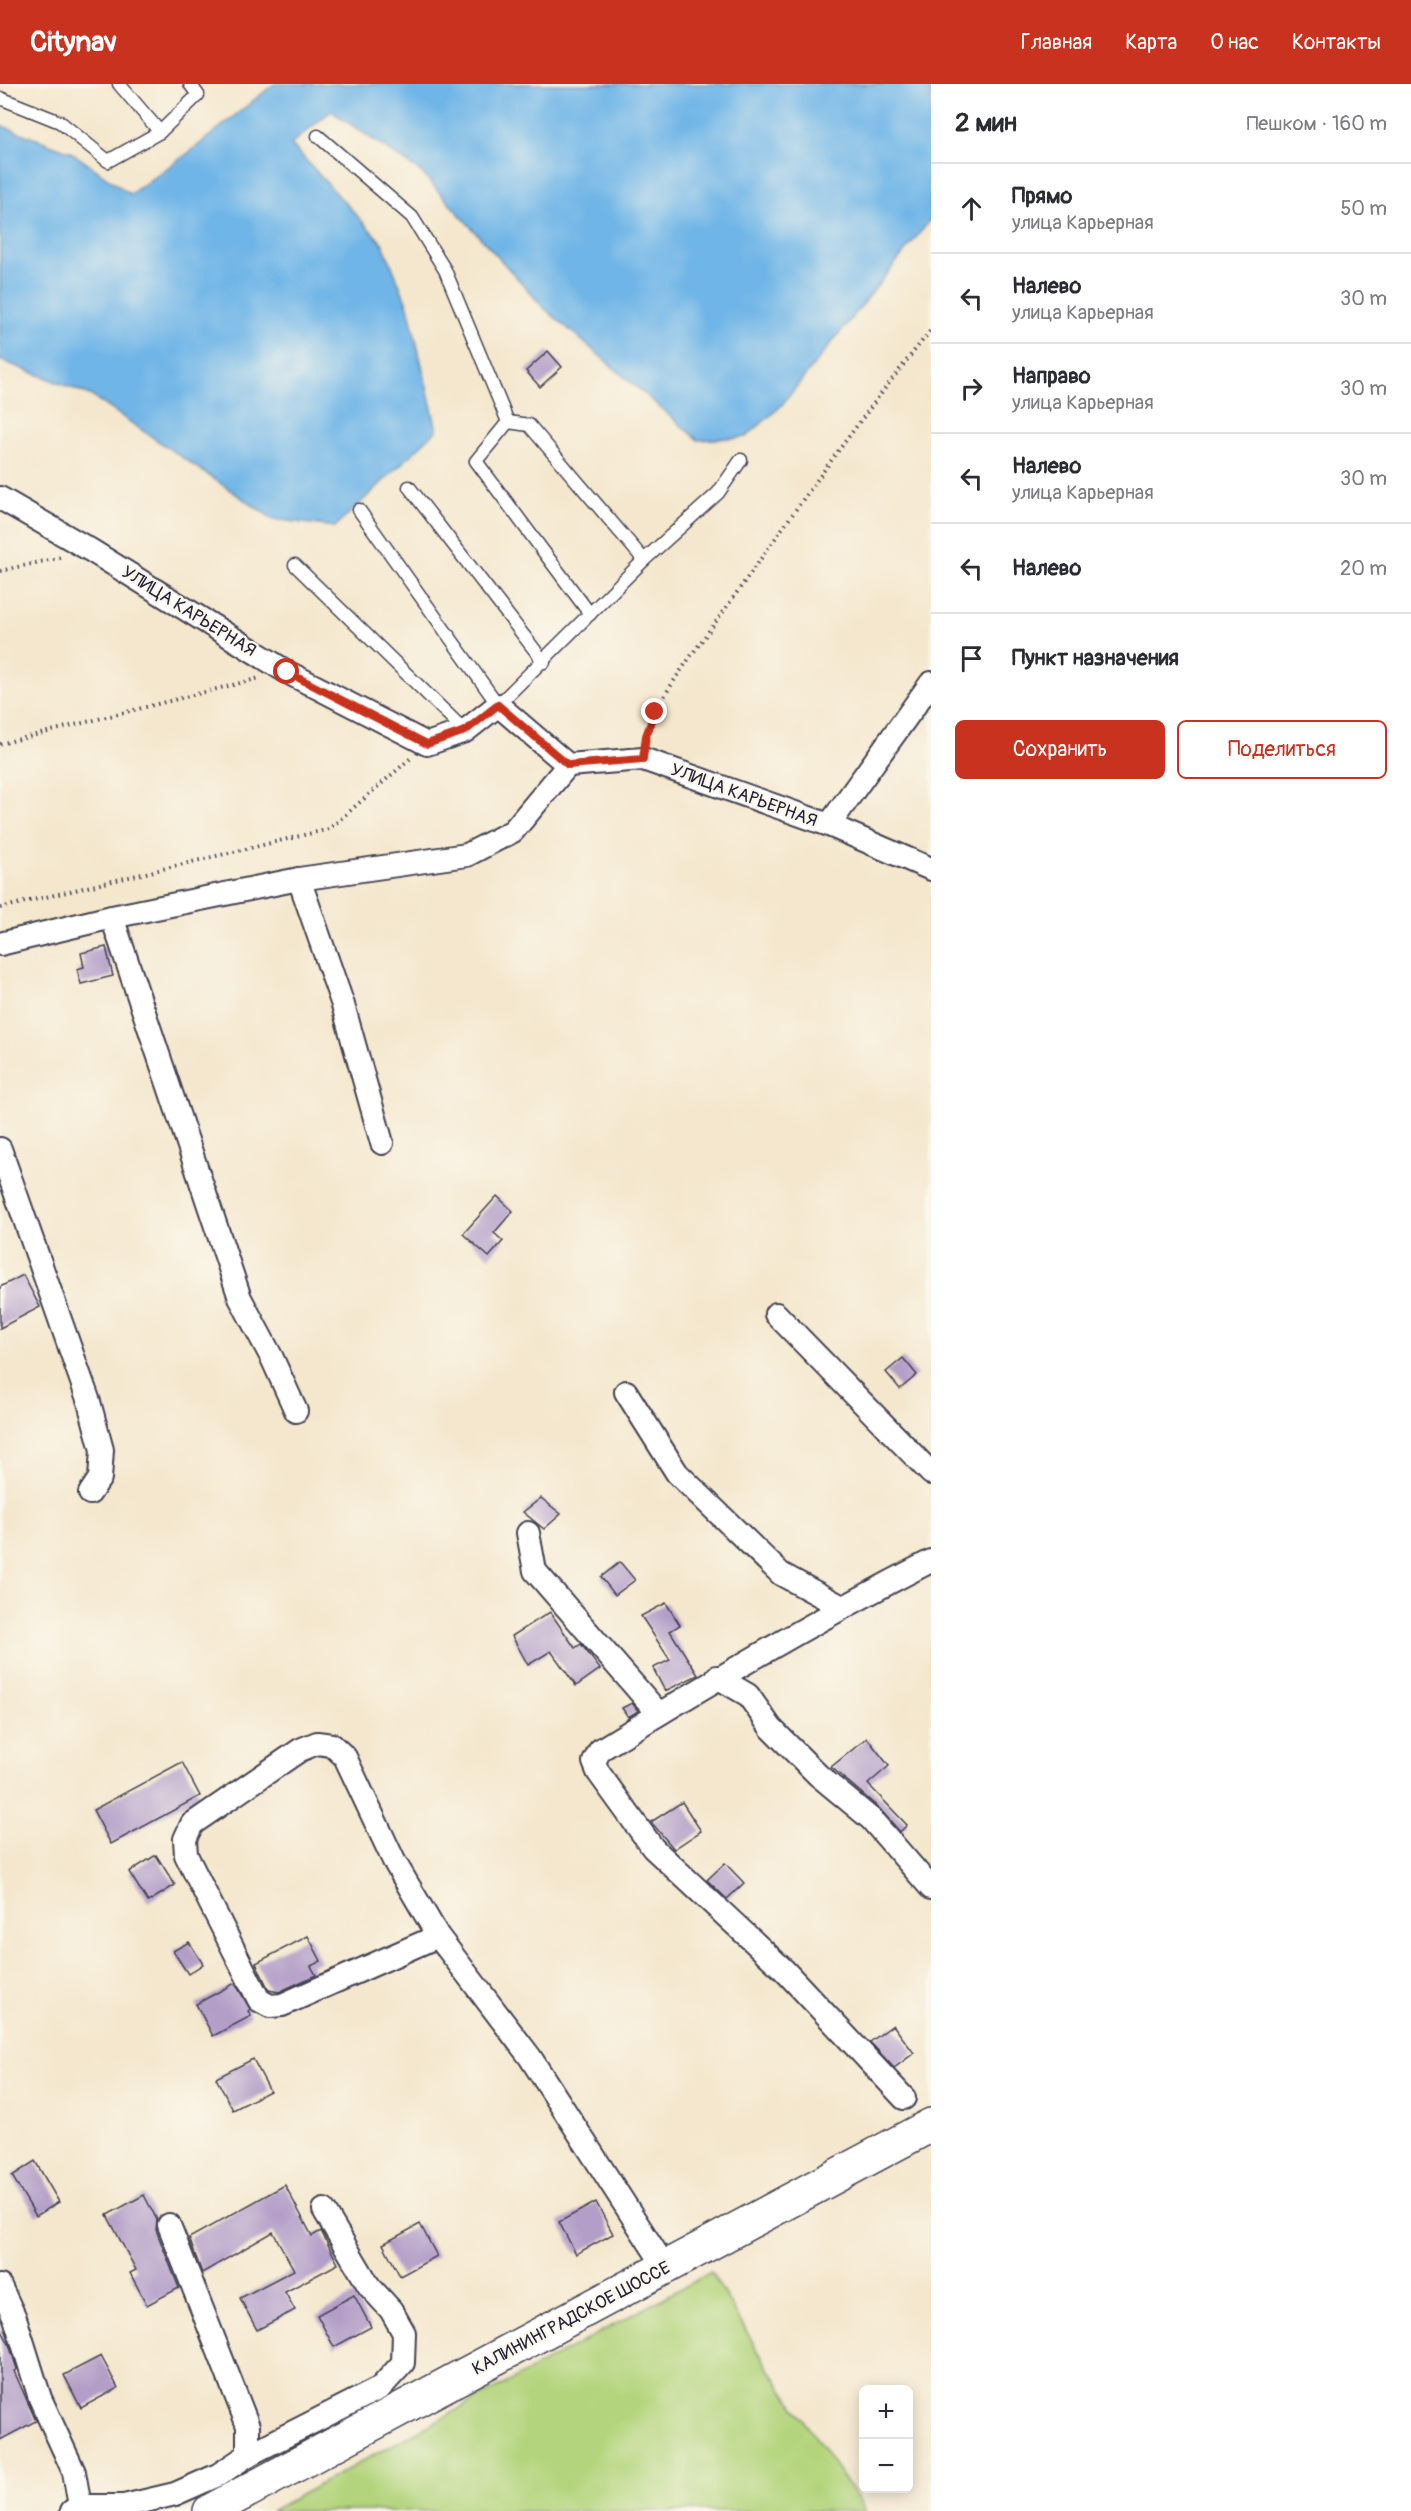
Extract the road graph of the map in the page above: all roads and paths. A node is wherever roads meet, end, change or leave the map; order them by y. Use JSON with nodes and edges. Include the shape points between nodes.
{"nodes":[{"id":1,"x":119,"y":84,"type":"edge"},
{"id":2,"x":190,"y":84,"type":"edge"},
{"id":3,"x":0,"y":98,"type":"edge"},
{"id":4,"x":160,"y":132,"type":"junction"},
{"id":5,"x":318,"y":136,"type":"dead end"},
{"id":6,"x":931,"y":330,"type":"edge"},
{"id":7,"x":508,"y":422,"type":"junction"},
{"id":8,"x":741,"y":460,"type":"dead end"},
{"id":9,"x":409,"y":487,"type":"dead end"},
{"id":10,"x":0,"y":498,"type":"edge"},
{"id":11,"x":359,"y":510,"type":"dead end"},
{"id":12,"x":92,"y":551,"type":"junction"},
{"id":13,"x":644,"y":560,"type":"junction"},
{"id":14,"x":296,"y":566,"type":"dead end"},
{"id":15,"x":0,"y":571,"type":"edge"},
{"id":16,"x":590,"y":614,"type":"junction"},
{"id":17,"x":544,"y":662,"type":"junction"},
{"id":18,"x":287,"y":672,"type":"junction"},
{"id":19,"x":931,"y":683,"type":"edge"},
{"id":20,"x":498,"y":705,"type":"junction"},
{"id":21,"x":465,"y":731,"type":"junction"},
{"id":22,"x":0,"y":744,"type":"edge"},
{"id":23,"x":427,"y":744,"type":"junction"},
{"id":24,"x":643,"y":759,"type":"junction"},
{"id":25,"x":568,"y":765,"type":"junction"},
{"id":26,"x":829,"y":825,"type":"junction"},
{"id":27,"x":931,"y":869,"type":"edge"},
{"id":28,"x":299,"y":879,"type":"junction"},
{"id":29,"x":0,"y":908,"type":"edge"},
{"id":30,"x":112,"y":917,"type":"junction"},
{"id":31,"x":0,"y":944,"type":"edge"},
{"id":32,"x":382,"y":1143,"type":"dead end"},
{"id":33,"x":0,"y":1149,"type":"edge"},
{"id":34,"x":776,"y":1314,"type":"dead end"},
{"id":35,"x":626,"y":1392,"type":"dead end"},
{"id":36,"x":296,"y":1411,"type":"dead end"},
{"id":37,"x":931,"y":1473,"type":"edge"},
{"id":38,"x":90,"y":1493,"type":"dead end"},
{"id":39,"x":528,"y":1533,"type":"dead end"},
{"id":40,"x":931,"y":1562,"type":"edge"},
{"id":41,"x":842,"y":1607,"type":"junction"},
{"id":42,"x":717,"y":1677,"type":"junction"},
{"id":43,"x":659,"y":1714,"type":"junction"},
{"id":44,"x":931,"y":1888,"type":"edge"},
{"id":45,"x":438,"y":1936,"type":"junction"},
{"id":46,"x":904,"y":2098,"type":"dead end"},
{"id":47,"x":931,"y":2125,"type":"edge"},
{"id":48,"x":324,"y":2210,"type":"dead end"},
{"id":49,"x":169,"y":2225,"type":"dead end"},
{"id":50,"x":664,"y":2268,"type":"junction"},
{"id":51,"x":0,"y":2286,"type":"edge"},
{"id":52,"x":248,"y":2455,"type":"junction"},
{"id":53,"x":76,"y":2509,"type":"edge"},
{"id":54,"x":210,"y":2511,"type":"edge"}],
"edges":[{"from":1,"to":4,"type":"lane"},
{"from":2,"to":4,"type":"lane","via":[[198,95]]},
{"from":3,"to":4,"type":"lane","via":[[60,122],[108,161]]},
{"from":5,"to":7,"type":"lane","via":[[412,218],[445,270]]},
{"from":6,"to":24,"type":"path","via":[[875,398],[705,637],[655,712]]},
{"from":7,"to":13,"type":"lane","via":[[529,425]]},
{"from":7,"to":16,"type":"lane","via":[[476,461]]},
{"from":8,"to":13,"type":"lane","via":[[718,493]]},
{"from":9,"to":17,"type":"lane"},
{"from":10,"to":12,"type":"street","name":"УЛИЦА КАРЬЕРНАЯ"},
{"from":11,"to":20,"type":"lane"},
{"from":12,"to":15,"type":"path"},
{"from":12,"to":18,"type":"street","name":"УЛИЦА КАРЬЕРНАЯ"},
{"from":13,"to":16,"type":"lane"},
{"from":14,"to":21,"type":"lane"},
{"from":16,"to":17,"type":"lane"},
{"from":17,"to":20,"type":"lane"},
{"from":18,"to":22,"type":"path"},
{"from":18,"to":23,"type":"street","name":"УЛИЦА КАРЬЕРНАЯ"},
{"from":19,"to":26,"type":"street"},
{"from":20,"to":21,"type":"street"},
{"from":20,"to":25,"type":"street"},
{"from":21,"to":23,"type":"street"},
{"from":23,"to":29,"type":"path","via":[[329,829]]},
{"from":24,"to":25,"type":"street","name":"УЛИЦА КАРЬЕРНАЯ"},
{"from":24,"to":26,"type":"street","name":"УЛИЦА КАРЬЕРНАЯ"},
{"from":25,"to":28,"type":"street","via":[[513,831],[467,855]]},
{"from":26,"to":27,"type":"street","name":"УЛИЦА КАРЬЕРНАЯ"},
{"from":28,"to":30,"type":"street"},
{"from":28,"to":32,"type":"street","via":[[343,1005]]},
{"from":30,"to":31,"type":"street"},
{"from":30,"to":36,"type":"street","via":[[240,1298]]},
{"from":33,"to":38,"type":"street","via":[[89,1402],[102,1450],[100,1478]]},
{"from":34,"to":37,"type":"street"},
{"from":35,"to":41,"type":"street","via":[[677,1473],[781,1574]]},
{"from":39,"to":43,"type":"street","via":[[535,1571]]},
{"from":40,"to":41,"type":"street"},
{"from":41,"to":42,"type":"street"},
{"from":42,"to":43,"type":"street"},
{"from":42,"to":44,"type":"street","via":[[748,1695],[771,1728],[818,1775],[871,1819]]},
{"from":43,"to":46,"type":"street","via":[[600,1750],[594,1761],[598,1772],[653,1848],[784,1970]]},
{"from":45,"to":45,"type":"street","via":[[282,2005],[270,2006],[259,2000],[186,1855],[185,1839],[192,1824],[300,1750],[317,1743],[332,1744],[345,1757],[394,1861]]},
{"from":45,"to":50,"type":"street","via":[[530,2057]]},
{"from":47,"to":50,"type":"main road","name":"КАЛИНИНГРАДСКОЕ ШОССЕ"},
{"from":48,"to":52,"type":"street","via":[[369,2286],[391,2310],[404,2334],[404,2362],[380,2388]]},
{"from":49,"to":52,"type":"street","via":[[248,2426]]},
{"from":50,"to":54,"type":"main road","name":"КАЛИНИНГРАДСКОЕ ШОССЕ"},
{"from":51,"to":53,"type":"street","via":[[15,2318],[40,2398],[74,2472]]},
{"from":52,"to":53,"type":"street","via":[[218,2475],[175,2494],[124,2506]]}]}
